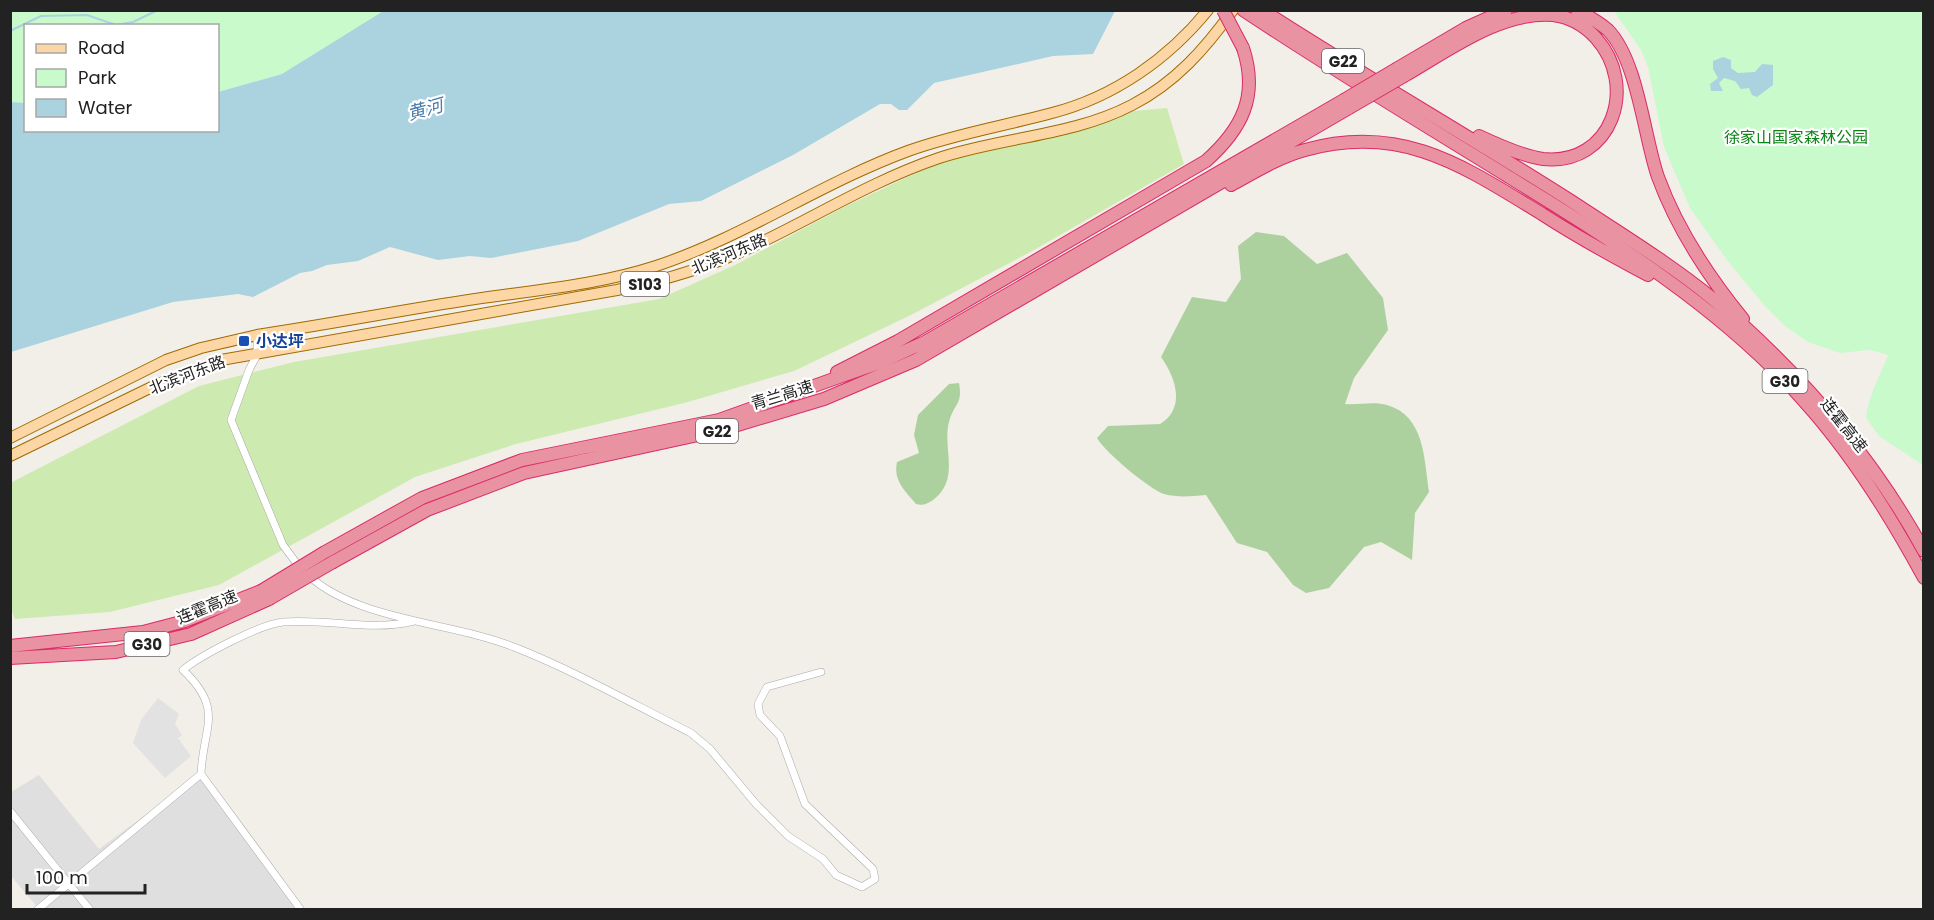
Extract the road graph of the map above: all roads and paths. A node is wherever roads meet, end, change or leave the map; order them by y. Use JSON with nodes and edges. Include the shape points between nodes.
{"nodes":[{"id":1,"x":1208,"y":10,"type":"edge"},
{"id":2,"x":1223,"y":10,"type":"edge"},
{"id":3,"x":1233,"y":10,"type":"edge"},
{"id":4,"x":1243,"y":10,"type":"edge"},
{"id":5,"x":1262,"y":10,"type":"edge"},
{"id":6,"x":1506,"y":10,"type":"edge"},
{"id":7,"x":1577,"y":10,"type":"edge"},
{"id":8,"x":1401,"y":72,"type":"junction"},
{"id":9,"x":1399,"y":95,"type":"junction"},
{"id":10,"x":1346,"y":104,"type":"junction"},
{"id":11,"x":1087,"y":261,"type":"junction"},
{"id":12,"x":1683,"y":292,"type":"junction"},
{"id":13,"x":257,"y":335,"type":"junction"},
{"id":14,"x":1766,"y":348,"type":"junction"},
{"id":15,"x":257,"y":355,"type":"junction"},
{"id":16,"x":787,"y":397,"type":"junction"},
{"id":17,"x":10,"y":438,"type":"edge"},
{"id":18,"x":10,"y":456,"type":"edge"},
{"id":19,"x":1923,"y":551,"type":"edge"},
{"id":20,"x":329,"y":557,"type":"junction"},
{"id":21,"x":1923,"y":578,"type":"edge"},
{"id":22,"x":416,"y":621,"type":"junction"},
{"id":23,"x":14,"y":652,"type":"edge"},
{"id":24,"x":821,"y":672,"type":"dead end"},
{"id":25,"x":201,"y":774,"type":"junction"},
{"id":26,"x":10,"y":811,"type":"edge"},
{"id":27,"x":69,"y":883,"type":"junction"},
{"id":28,"x":37,"y":909,"type":"edge"},
{"id":29,"x":90,"y":909,"type":"edge"},
{"id":30,"x":301,"y":909,"type":"edge"}],
"edges":[{"from":1,"to":13,"type":"main road","name":"北滨河东路","number":"S103","via":[[1190,33],[1162,57],[1102,94],[1054,113],[948,137],[906,152],[710,245],[663,263],[596,281]]},
{"from":2,"to":16,"type":"highway","bridge":true,"via":[[1243,48],[1250,74],[1249,95],[1240,124],[1206,161],[898,341]]},
{"from":3,"to":15,"type":"main road","name":"北滨河东路","number":"S103","via":[[1204,50],[1172,79],[1131,106],[1085,123],[987,144],[901,172],[748,248],[691,271],[617,290]]},
{"from":4,"to":12,"type":"highway","via":[[1608,238]]},
{"from":5,"to":9,"type":"highway","number":"G22"},
{"from":6,"to":8,"type":"highway","via":[[1466,28]]},
{"from":7,"to":14,"type":"highway","via":[[1609,31],[1620,48],[1635,87],[1658,177],[1680,228]]},
{"from":8,"to":9,"type":"highway","via":[[1506,21],[1553,15],[1573,20],[1589,30],[1607,51],[1619,93],[1609,127],[1594,142],[1581,152],[1545,159],[1486,139]]},
{"from":8,"to":10,"type":"highway","bridge":true},
{"from":9,"to":14,"type":"highway","via":[[1613,228],[1712,298]]},
{"from":10,"to":11,"type":"highway"},
{"from":10,"to":16,"type":"highway","via":[[925,342]]},
{"from":11,"to":12,"type":"highway","via":[[1279,160],[1334,143],[1370,142],[1410,147],[1457,163],[1568,231]]},
{"from":11,"to":20,"type":"highway","name":"青兰高速","number":"G22","via":[[916,360],[824,399],[721,430],[524,473],[427,510]]},
{"from":12,"to":21,"type":"highway","name":"连霍高速","number":"G30","via":[[1804,401],[1869,486]]},
{"from":13,"to":15,"type":"street"},
{"from":13,"to":17,"type":"main road","name":"北滨河东路","number":"S103","via":[[165,360]]},
{"from":14,"to":19,"type":"highway","name":"连霍高速","number":"G30","via":[[1840,426],[1879,478]]},
{"from":15,"to":18,"type":"main road","name":"北滨河东路","number":"S103","via":[[221,360],[158,384]]},
{"from":15,"to":22,"type":"street","via":[[231,420],[293,562],[334,596]]},
{"from":16,"to":20,"type":"highway","name":"青兰高速","number":"G22","via":[[719,420],[522,460],[423,498]]},
{"from":20,"to":23,"type":"highway","name":"连霍高速","number":"G30","bridge":true,"via":[[190,634],[116,652]]},
{"from":22,"to":24,"type":"street","via":[[512,646],[691,733],[788,836],[824,859],[836,875],[862,887],[875,879],[873,868],[805,804],[780,736],[760,715],[758,704],[767,687]]},
{"from":22,"to":25,"type":"street","via":[[380,626],[282,622],[194,661],[183,670],[206,696],[209,713]]},
{"from":25,"to":27,"type":"street"},
{"from":25,"to":30,"type":"street"},
{"from":26,"to":27,"type":"street"},
{"from":27,"to":28,"type":"street"},
{"from":27,"to":29,"type":"street"}]}
